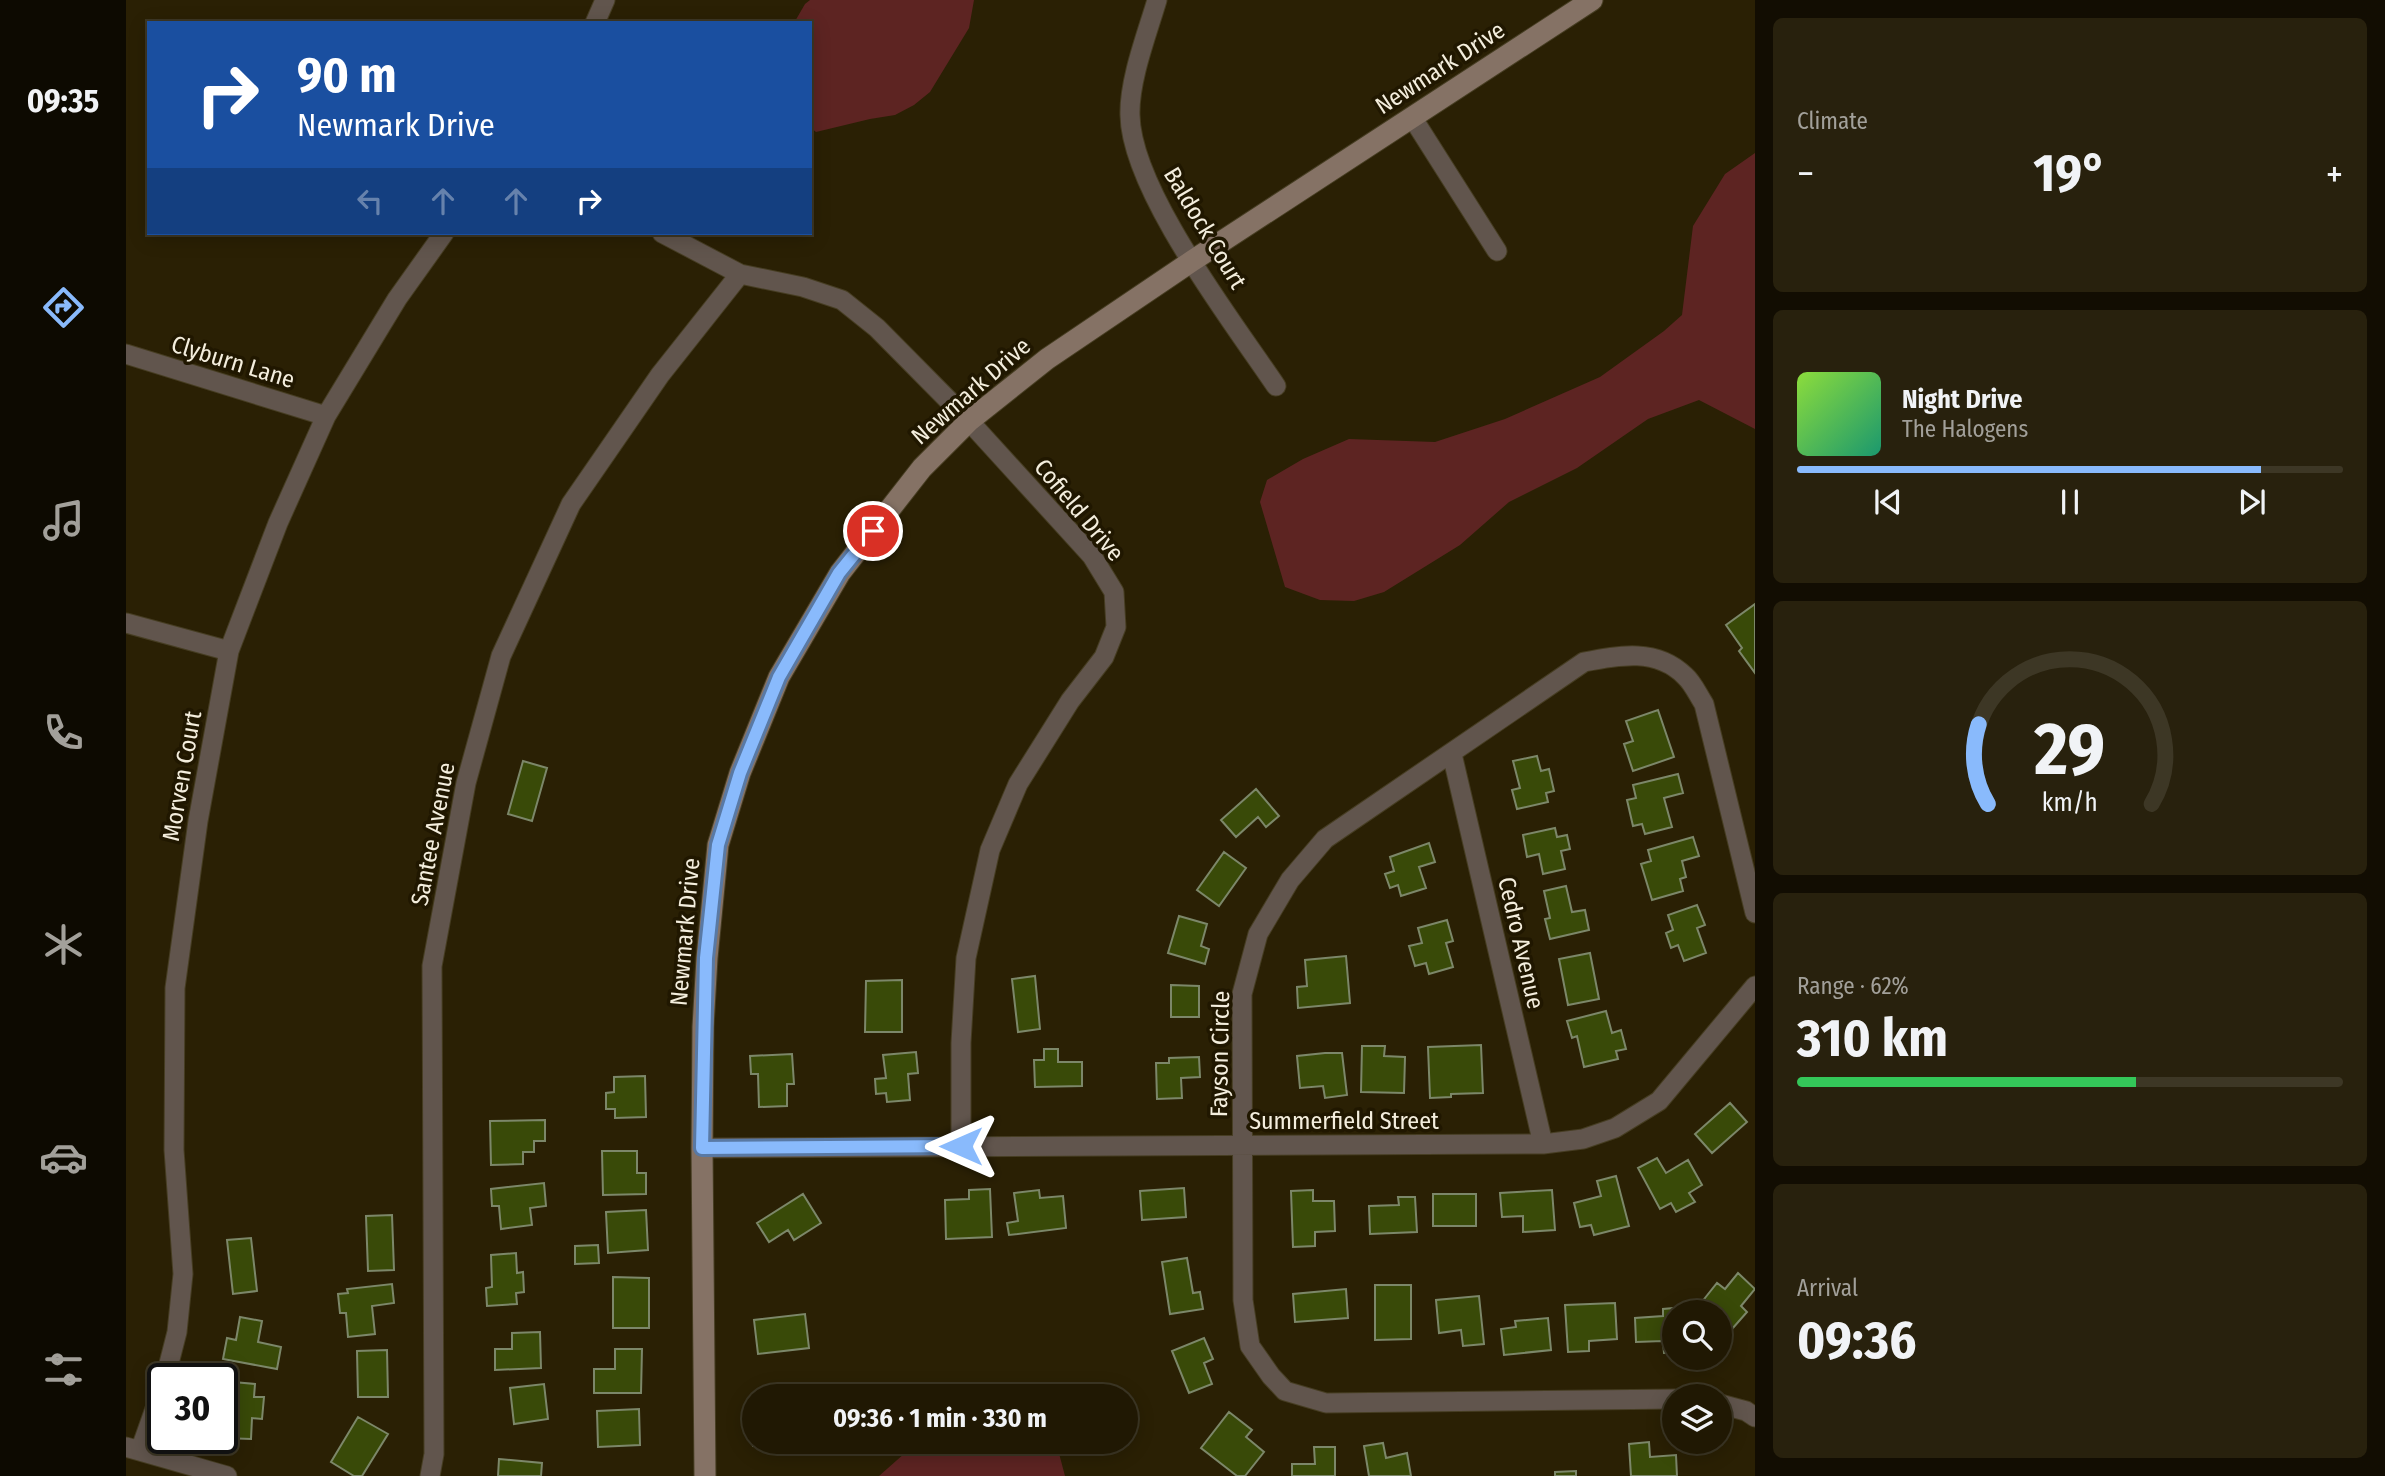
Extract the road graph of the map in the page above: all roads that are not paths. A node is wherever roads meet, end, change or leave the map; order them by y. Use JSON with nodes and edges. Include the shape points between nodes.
{"nodes":[{"id":1,"x":605,"y":0,"type":"edge"},
{"id":2,"x":1157,"y":0,"type":"edge"},
{"id":3,"x":1585,"y":2,"type":"edge"},
{"id":4,"x":596,"y":21,"type":"edge"},
{"id":5,"x":1412,"y":117,"type":"junction"},
{"id":6,"x":443,"y":235,"type":"edge"},
{"id":7,"x":666,"y":235,"type":"edge"},
{"id":8,"x":1497,"y":251,"type":"dead end"},
{"id":9,"x":1192,"y":261,"type":"junction"},
{"id":10,"x":740,"y":274,"type":"junction"},
{"id":11,"x":126,"y":354,"type":"edge"},
{"id":12,"x":1276,"y":386,"type":"dead end"},
{"id":13,"x":326,"y":416,"type":"junction"},
{"id":14,"x":969,"y":421,"type":"junction"},
{"id":15,"x":126,"y":622,"type":"edge"},
{"id":16,"x":229,"y":651,"type":"junction"},
{"id":17,"x":1452,"y":754,"type":"junction"},
{"id":18,"x":1755,"y":913,"type":"edge"},
{"id":19,"x":1755,"y":986,"type":"edge"},
{"id":20,"x":1543,"y":1144,"type":"junction"},
{"id":21,"x":961,"y":1146,"type":"junction"},
{"id":22,"x":1242,"y":1146,"type":"junction"},
{"id":23,"x":702,"y":1148,"type":"junction"},
{"id":24,"x":169,"y":1363,"type":"edge"},
{"id":25,"x":1662,"y":1399,"type":"edge"},
{"id":26,"x":1732,"y":1406,"type":"edge"},
{"id":27,"x":1752,"y":1409,"type":"edge"},
{"id":28,"x":147,"y":1420,"type":"edge"},
{"id":29,"x":133,"y":1449,"type":"edge"},
{"id":30,"x":227,"y":1476,"type":"edge"},
{"id":31,"x":430,"y":1476,"type":"edge"},
{"id":32,"x":705,"y":1476,"type":"edge"}],
"edges":[{"from":1,"to":4,"type":"street"},
{"from":2,"to":9,"type":"street","name":"Baldock Court","via":[[1137,68],[1130,115],[1137,157]]},
{"from":3,"to":5,"type":"street","name":"Newmark Drive"},
{"from":5,"to":8,"type":"street"},
{"from":5,"to":9,"type":"street","name":"Newmark Drive"},
{"from":6,"to":13,"type":"street","name":"Morven Court","via":[[397,299]]},
{"from":7,"to":10,"type":"street","name":"Cofield Drive"},
{"from":9,"to":12,"type":"street","name":"Baldock Court"},
{"from":9,"to":14,"type":"street","name":"Newmark Drive","via":[[1047,359]]},
{"from":10,"to":14,"type":"street","name":"Cofield Drive","via":[[842,300],[877,328]]},
{"from":10,"to":31,"type":"street","name":"Santee Avenue","via":[[660,375],[571,504],[501,656],[466,783],[432,966],[434,1454]]},
{"from":11,"to":13,"type":"street","name":"Clyburn Lane"},
{"from":13,"to":16,"type":"street","name":"Morven Court","via":[[278,523]]},
{"from":14,"to":21,"type":"street","name":"Cofield Drive","via":[[1092,556],[1114,592],[1116,627],[1104,657],[1018,784],[990,850],[966,958]]},
{"from":14,"to":23,"type":"street","name":"Newmark Drive","via":[[922,468],[839,573],[779,677],[740,773],[718,845],[706,958]]},
{"from":15,"to":16,"type":"street"},
{"from":16,"to":24,"type":"street","name":"Morven Court","via":[[198,821],[175,988],[174,1150],[183,1274]]},
{"from":17,"to":18,"type":"street","name":"Fayson Circle","via":[[1584,662],[1622,654],[1660,658],[1686,676],[1704,704]]},
{"from":17,"to":20,"type":"street","name":"Cedro Avenue"},
{"from":17,"to":22,"type":"street","name":"Fayson Circle","via":[[1325,839],[1290,880],[1258,934],[1242,994]]},
{"from":19,"to":20,"type":"street","name":"Summerfield Street","via":[[1659,1101],[1605,1132]]},
{"from":20,"to":22,"type":"street","name":"Summerfield Street"},
{"from":21,"to":22,"type":"street","name":"Summerfield Street"},
{"from":21,"to":23,"type":"street","name":"Summerfield Street"},
{"from":22,"to":25,"type":"street","name":"Fayson Circle","via":[[1243,1300],[1250,1346],[1285,1391],[1326,1403]]},
{"from":23,"to":32,"type":"street","name":"Newmark Drive"},
{"from":26,"to":27,"type":"street"},
{"from":28,"to":29,"type":"street"},
{"from":29,"to":30,"type":"street"}]}
